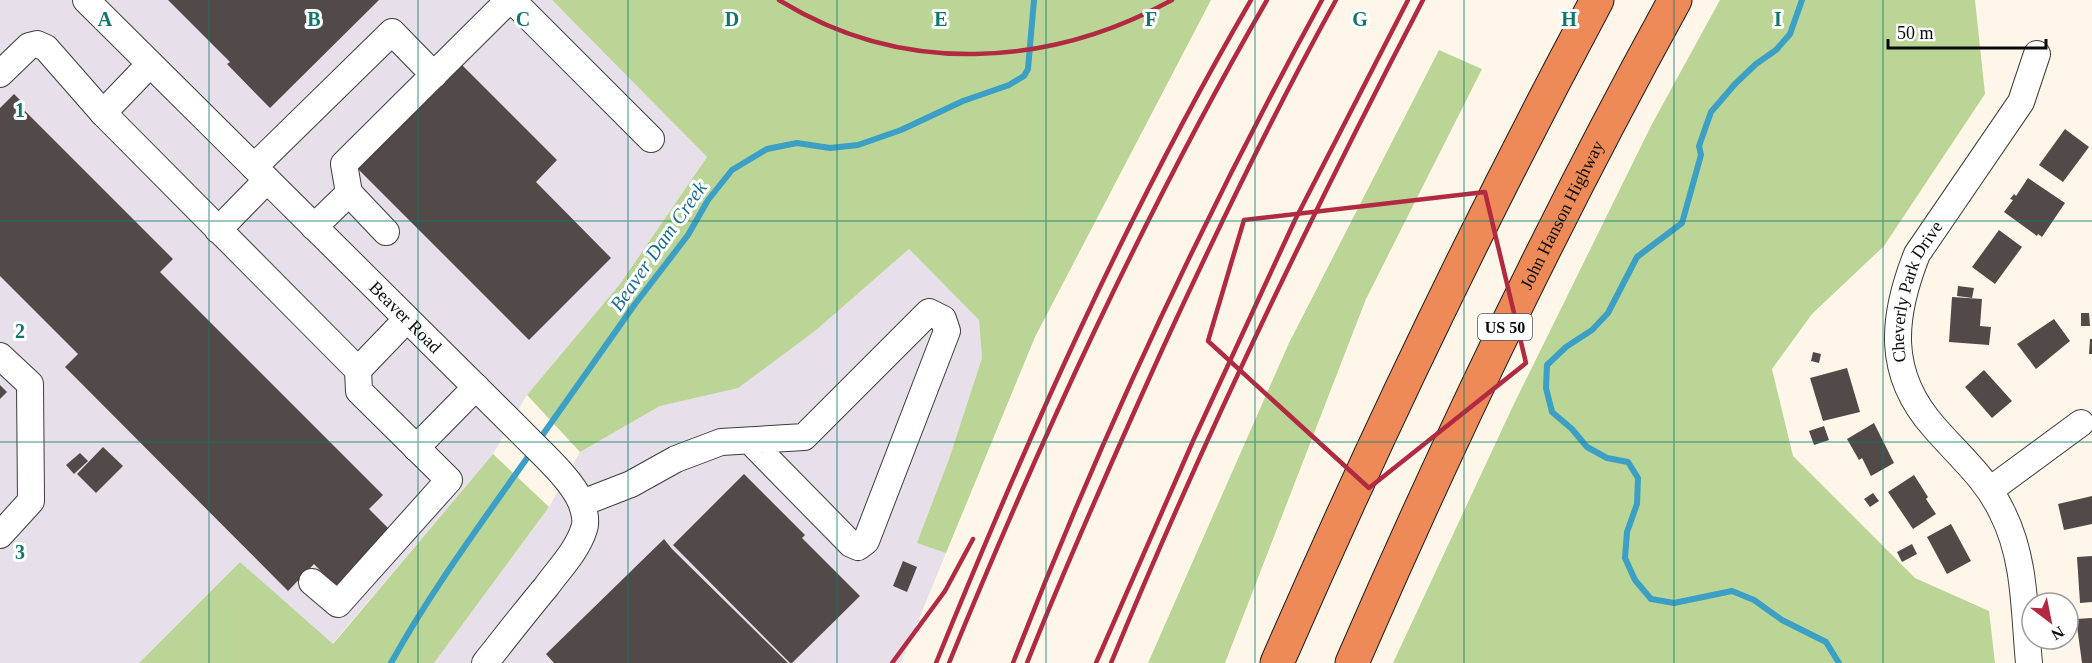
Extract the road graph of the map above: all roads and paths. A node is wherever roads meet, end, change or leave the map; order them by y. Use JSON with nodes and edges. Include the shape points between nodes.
{"nodes":[{"id":1,"x":86,"y":0,"type":"edge"},
{"id":2,"x":511,"y":0,"type":"edge"},
{"id":3,"x":1597,"y":0,"type":"edge"},
{"id":4,"x":1675,"y":0,"type":"edge"},
{"id":5,"x":2037,"y":54,"type":"dead end"},
{"id":6,"x":150,"y":64,"type":"junction"},
{"id":7,"x":0,"y":74,"type":"edge"},
{"id":8,"x":434,"y":75,"type":"junction"},
{"id":9,"x":103,"y":113,"type":"junction"},
{"id":10,"x":651,"y":139,"type":"dead end"},
{"id":11,"x":260,"y":173,"type":"junction"},
{"id":12,"x":349,"y":193,"type":"junction"},
{"id":13,"x":314,"y":227,"type":"junction"},
{"id":14,"x":219,"y":230,"type":"junction"},
{"id":15,"x":386,"y":232,"type":"dead end"},
{"id":16,"x":407,"y":319,"type":"junction"},
{"id":17,"x":0,"y":356,"type":"edge"},
{"id":18,"x":358,"y":370,"type":"junction"},
{"id":19,"x":476,"y":387,"type":"junction"},
{"id":20,"x":2081,"y":423,"type":"dead end"},
{"id":21,"x":750,"y":441,"type":"junction"},
{"id":22,"x":416,"y":448,"type":"junction"},
{"id":23,"x":1990,"y":490,"type":"junction"},
{"id":24,"x":582,"y":503,"type":"junction"},
{"id":25,"x":0,"y":535,"type":"edge"},
{"id":26,"x":312,"y":582,"type":"dead end"},
{"id":27,"x":485,"y":663,"type":"edge"},
{"id":28,"x":1276,"y":663,"type":"edge"},
{"id":29,"x":1352,"y":663,"type":"edge"},
{"id":30,"x":2029,"y":663,"type":"edge"}],
"edges":[{"from":1,"to":6,"type":"street","name":"Beaver Road"},
{"from":2,"to":8,"type":"street"},
{"from":2,"to":10,"type":"street"},
{"from":3,"to":28,"type":"highway","via":[[1417,353]]},
{"from":4,"to":29,"type":"highway","name":"John Hanson Highway","number":"US 50","via":[[1494,351]]},
{"from":5,"to":23,"type":"street","name":"Cheverly Park Drive","via":[[2021,102],[1917,254],[1899,314],[1899,362],[1906,384],[1919,409]]},
{"from":6,"to":9,"type":"street"},
{"from":6,"to":11,"type":"street","name":"Beaver Road"},
{"from":7,"to":9,"type":"street","via":[[29,46],[37,44],[46,48]]},
{"from":8,"to":11,"type":"street","via":[[392,32]]},
{"from":8,"to":12,"type":"street","via":[[344,164]]},
{"from":9,"to":14,"type":"street"},
{"from":11,"to":13,"type":"street","name":"Beaver Road"},
{"from":11,"to":14,"type":"street"},
{"from":12,"to":13,"type":"street"},
{"from":12,"to":15,"type":"street"},
{"from":13,"to":16,"type":"street","name":"Beaver Road"},
{"from":14,"to":18,"type":"street"},
{"from":16,"to":18,"type":"street"},
{"from":16,"to":19,"type":"street","name":"Beaver Road"},
{"from":17,"to":25,"type":"street","via":[[30,384],[31,501]]},
{"from":18,"to":22,"type":"street","via":[[359,391]]},
{"from":19,"to":22,"type":"street"},
{"from":19,"to":24,"type":"street","name":"Beaver Road","via":[[563,476]]},
{"from":20,"to":23,"type":"street"},
{"from":21,"to":21,"type":"street","via":[[804,437],[929,312],[943,319],[946,331],[866,541],[858,547],[850,544]]},
{"from":21,"to":24,"type":"street","via":[[721,442]]},
{"from":22,"to":26,"type":"street","via":[[449,480],[338,604]]},
{"from":23,"to":30,"type":"street","name":"Cheverly Park Drive","via":[[2003,512],[2018,557]]},
{"from":24,"to":27,"type":"street","via":[[585,528],[567,559]]}]}
